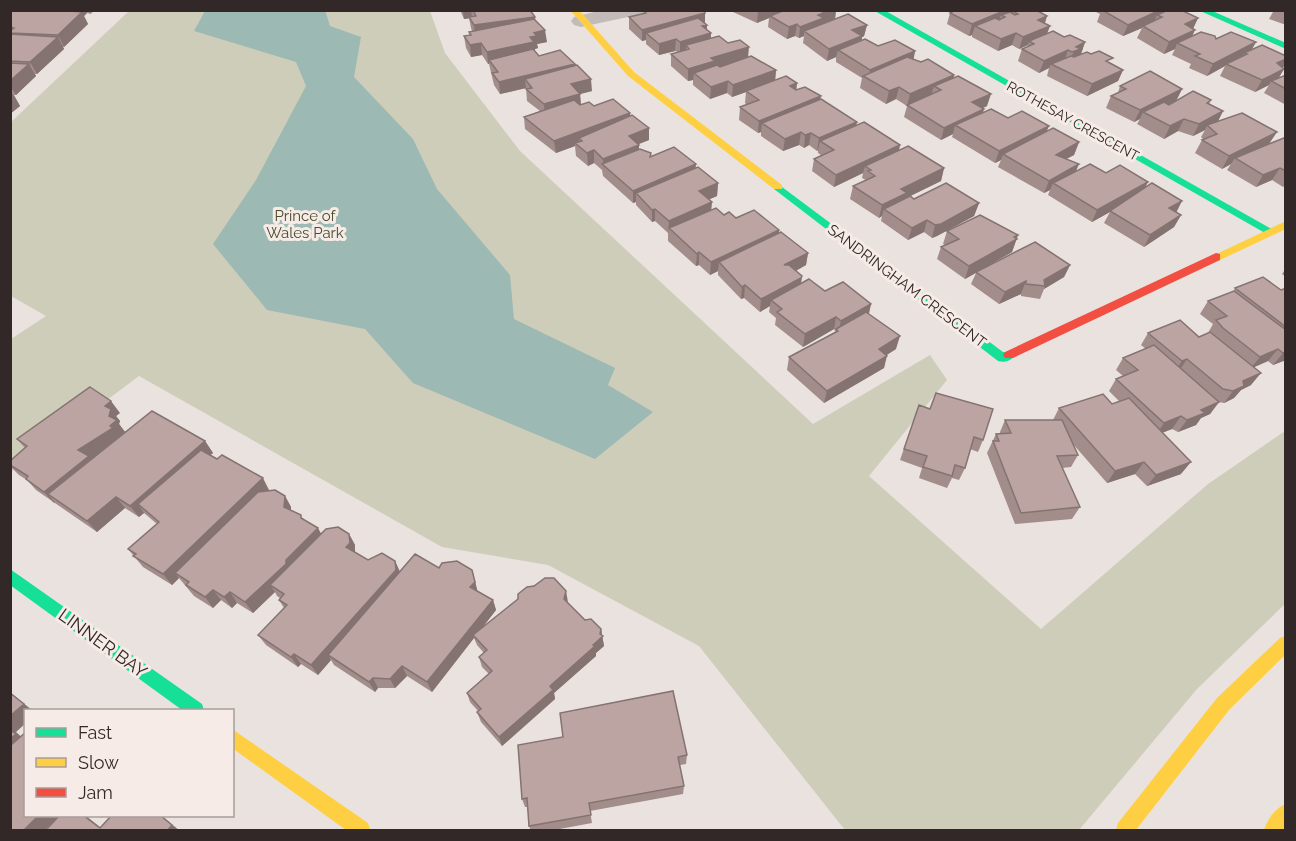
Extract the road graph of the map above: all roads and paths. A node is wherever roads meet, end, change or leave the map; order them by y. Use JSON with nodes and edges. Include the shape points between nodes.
{"nodes":[{"id":1,"x":635,"y":10,"type":"edge"},
{"id":2,"x":877,"y":10,"type":"edge"},
{"id":3,"x":1203,"y":10,"type":"edge"},
{"id":4,"x":578,"y":16,"type":"edge"},
{"id":5,"x":1286,"y":46,"type":"edge"},
{"id":6,"x":1286,"y":224,"type":"edge"},
{"id":7,"x":1269,"y":231,"type":"junction"},
{"id":8,"x":10,"y":576,"type":"edge"},
{"id":9,"x":1286,"y":643,"type":"edge"},
{"id":10,"x":193,"y":709,"type":"edge"},
{"id":11,"x":234,"y":738,"type":"edge"},
{"id":12,"x":1286,"y":813,"type":"edge"},
{"id":13,"x":361,"y":831,"type":"edge"},
{"id":14,"x":1125,"y":831,"type":"edge"},
{"id":15,"x":1273,"y":831,"type":"edge"}],
"edges":[{"from":1,"to":4,"type":"street"},
{"from":2,"to":7,"type":"street","name":"ROTHESAY CRESCENT"},
{"from":3,"to":5,"type":"street"},
{"from":4,"to":7,"type":"street","name":"SANDRINGHAM CRESCENT","via":[[631,74],[1002,358]]},
{"from":6,"to":7,"type":"street","name":"SANDRINGHAM CRESCENT"},
{"from":8,"to":10,"type":"street","name":"LINNER BAY"},
{"from":9,"to":14,"type":"street","via":[[1223,704]]},
{"from":11,"to":13,"type":"street"},
{"from":12,"to":15,"type":"street"}]}
